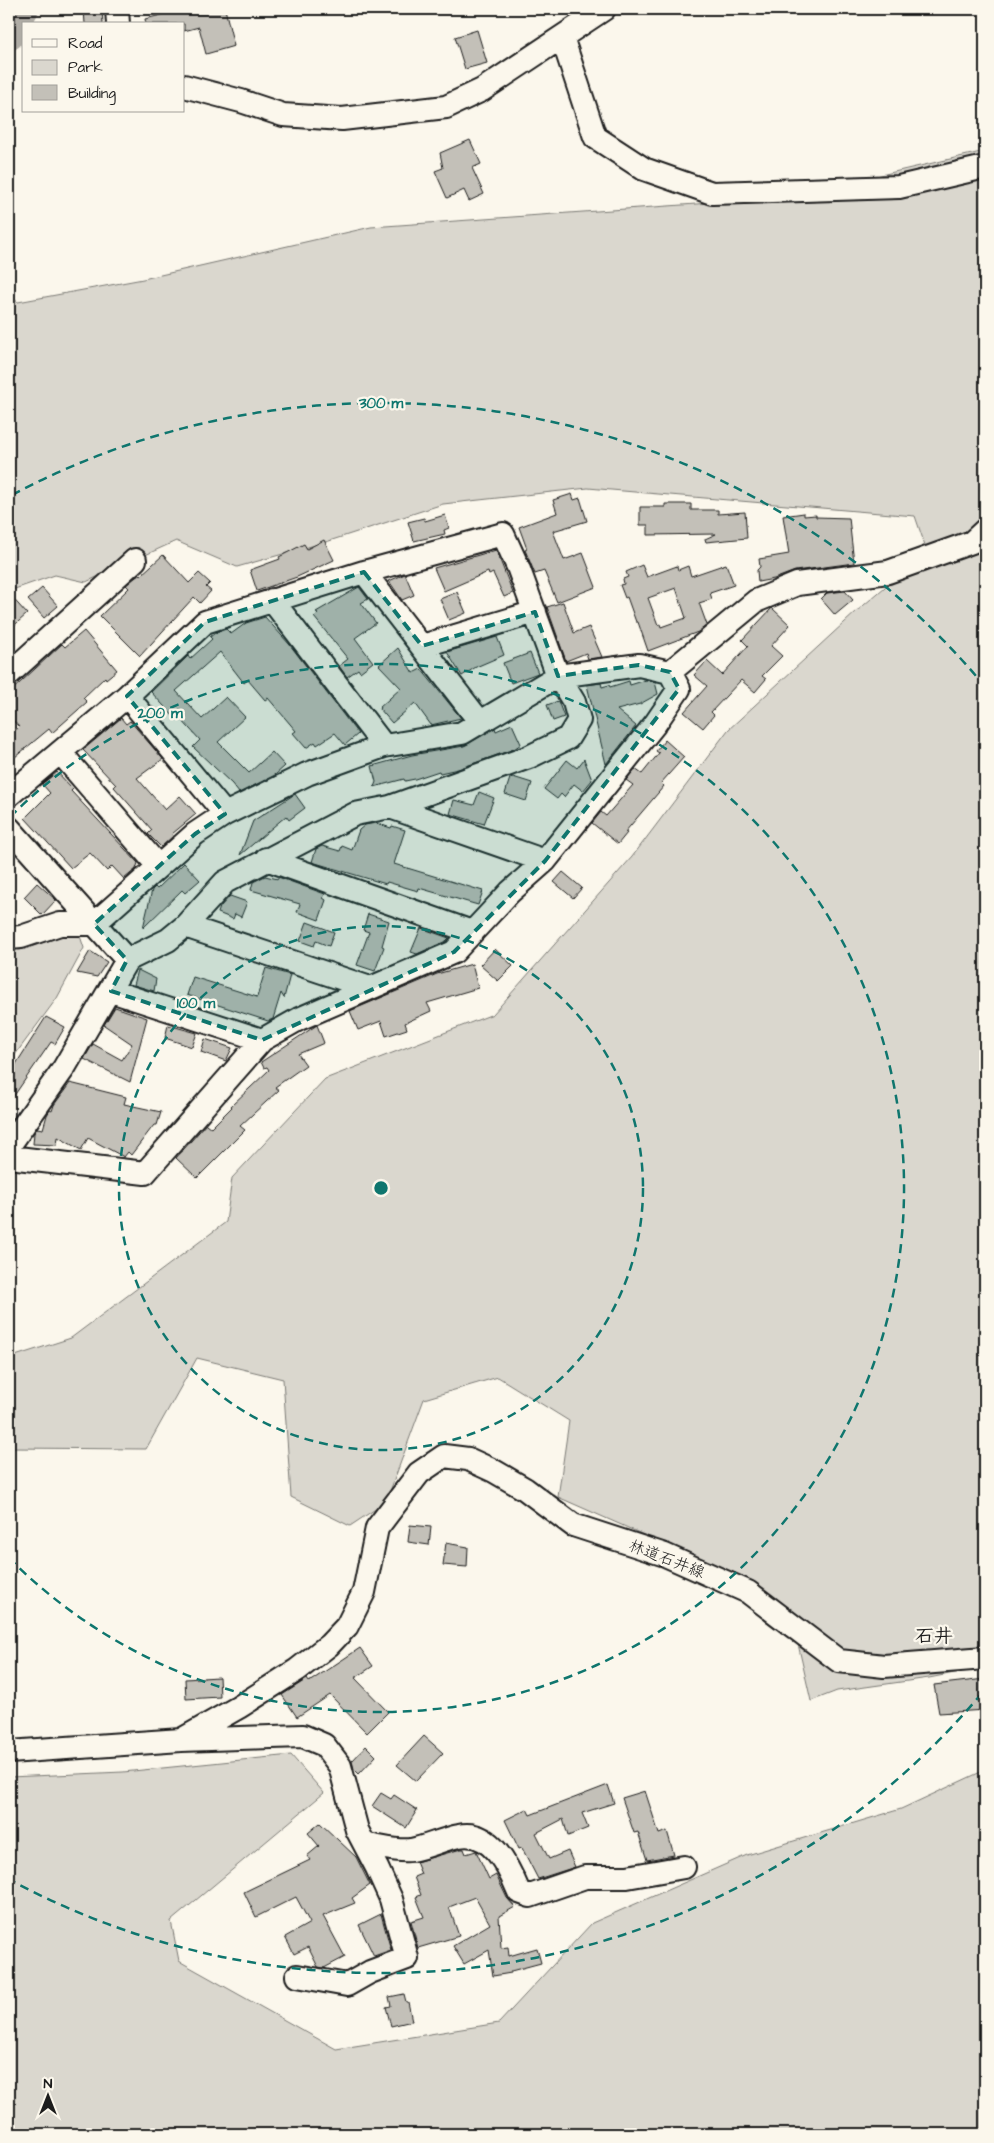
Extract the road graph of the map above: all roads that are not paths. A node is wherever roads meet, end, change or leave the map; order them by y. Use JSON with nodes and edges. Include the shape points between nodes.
{"nodes":[{"id":1,"x":117,"y":9,"type":"edge"},
{"id":2,"x":604,"y":9,"type":"edge"},
{"id":3,"x":118,"y":22,"type":"edge"},
{"id":4,"x":562,"y":36,"type":"junction"},
{"id":5,"x":185,"y":86,"type":"edge"},
{"id":6,"x":985,"y":168,"type":"edge"},
{"id":7,"x":985,"y":530,"type":"edge"},
{"id":8,"x":135,"y":560,"type":"dead end"},
{"id":9,"x":364,"y":572,"type":"junction"},
{"id":10,"x":272,"y":600,"type":"junction"},
{"id":11,"x":534,"y":612,"type":"junction"},
{"id":12,"x":422,"y":646,"type":"junction"},
{"id":13,"x":670,"y":672,"type":"junction"},
{"id":14,"x":9,"y":674,"type":"edge"},
{"id":15,"x":558,"y":676,"type":"junction"},
{"id":16,"x":127,"y":696,"type":"junction"},
{"id":17,"x":480,"y":722,"type":"junction"},
{"id":18,"x":384,"y":746,"type":"junction"},
{"id":19,"x":60,"y":752,"type":"junction"},
{"id":20,"x":10,"y":792,"type":"edge"},
{"id":21,"x":390,"y":807,"type":"junction"},
{"id":22,"x":225,"y":814,"type":"junction"},
{"id":23,"x":9,"y":828,"type":"edge"},
{"id":24,"x":266,"y":860,"type":"junction"},
{"id":25,"x":545,"y":861,"type":"junction"},
{"id":26,"x":158,"y":866,"type":"junction"},
{"id":27,"x":94,"y":924,"type":"junction"},
{"id":28,"x":185,"y":926,"type":"junction"},
{"id":29,"x":472,"y":932,"type":"junction"},
{"id":30,"x":9,"y":938,"type":"edge"},
{"id":31,"x":127,"y":960,"type":"junction"},
{"id":32,"x":370,"y":988,"type":"junction"},
{"id":33,"x":111,"y":991,"type":"junction"},
{"id":34,"x":262,"y":1040,"type":"junction"},
{"id":35,"x":9,"y":1146,"type":"edge"},
{"id":36,"x":9,"y":1157,"type":"edge"},
{"id":37,"x":985,"y":1658,"type":"edge"},
{"id":38,"x":181,"y":1740,"type":"junction"},
{"id":39,"x":9,"y":1752,"type":"edge"},
{"id":40,"x":365,"y":1845,"type":"junction"},
{"id":41,"x":684,"y":1867,"type":"dead end"},
{"id":42,"x":297,"y":1976,"type":"dead end"}],
"edges":[{"from":1,"to":3,"type":"street"},
{"from":2,"to":4,"type":"street"},
{"from":4,"to":5,"type":"street","via":[[482,90],[446,107],[342,119],[283,115]]},
{"from":4,"to":6,"type":"street","via":[[595,137],[644,169],[712,193],[899,187]]},
{"from":7,"to":13,"type":"street","via":[[972,542],[888,572],[797,584],[756,601]]},
{"from":8,"to":14,"type":"street"},
{"from":9,"to":10,"type":"street"},
{"from":9,"to":11,"type":"street","via":[[503,534]]},
{"from":9,"to":12,"type":"street"},
{"from":10,"to":16,"type":"street","via":[[205,622]]},
{"from":10,"to":18,"type":"street"},
{"from":11,"to":12,"type":"street"},
{"from":11,"to":15,"type":"street"},
{"from":12,"to":17,"type":"street"},
{"from":13,"to":15,"type":"street","via":[[639,665]]},
{"from":13,"to":25,"type":"street","via":[[679,689],[677,694]]},
{"from":15,"to":17,"type":"street"},
{"from":15,"to":21,"type":"street","via":[[574,702],[579,720],[568,738],[529,757]]},
{"from":16,"to":19,"type":"street"},
{"from":16,"to":22,"type":"street"},
{"from":17,"to":18,"type":"street","via":[[462,733]]},
{"from":18,"to":22,"type":"street","via":[[307,774]]},
{"from":19,"to":20,"type":"street"},
{"from":19,"to":26,"type":"street"},
{"from":21,"to":24,"type":"street","via":[[355,814]]},
{"from":21,"to":25,"type":"street"},
{"from":22,"to":26,"type":"street","via":[[195,834]]},
{"from":23,"to":27,"type":"street"},
{"from":24,"to":28,"type":"street","via":[[225,882]]},
{"from":24,"to":29,"type":"street"},
{"from":25,"to":29,"type":"street"},
{"from":26,"to":27,"type":"street"},
{"from":27,"to":30,"type":"street","via":[[60,924]]},
{"from":27,"to":31,"type":"street"},
{"from":28,"to":31,"type":"street","via":[[168,940]]},
{"from":28,"to":32,"type":"street"},
{"from":29,"to":32,"type":"street","via":[[454,952]]},
{"from":31,"to":33,"type":"street"},
{"from":32,"to":34,"type":"street","via":[[299,1019]]},
{"from":33,"to":34,"type":"street"},
{"from":33,"to":35,"type":"street","via":[[57,1078]]},
{"from":34,"to":36,"type":"street","via":[[145,1173]]},
{"from":37,"to":38,"type":"street","name":"林道石井線","via":[[884,1666],[839,1661],[748,1592],[665,1555],[573,1525],[494,1471],[468,1459],[444,1456],[419,1473],[377,1528],[364,1592],[347,1626],[330,1645],[239,1707]]},
{"from":38,"to":39,"type":"street"},
{"from":38,"to":40,"type":"street","via":[[303,1736],[324,1746],[340,1766],[357,1830]]},
{"from":40,"to":41,"type":"street","via":[[409,1850],[472,1834],[492,1847],[506,1863],[519,1892],[530,1896],[585,1877],[627,1877]]},
{"from":40,"to":42,"type":"street","via":[[391,1898],[408,1958],[347,1984]]}]}
